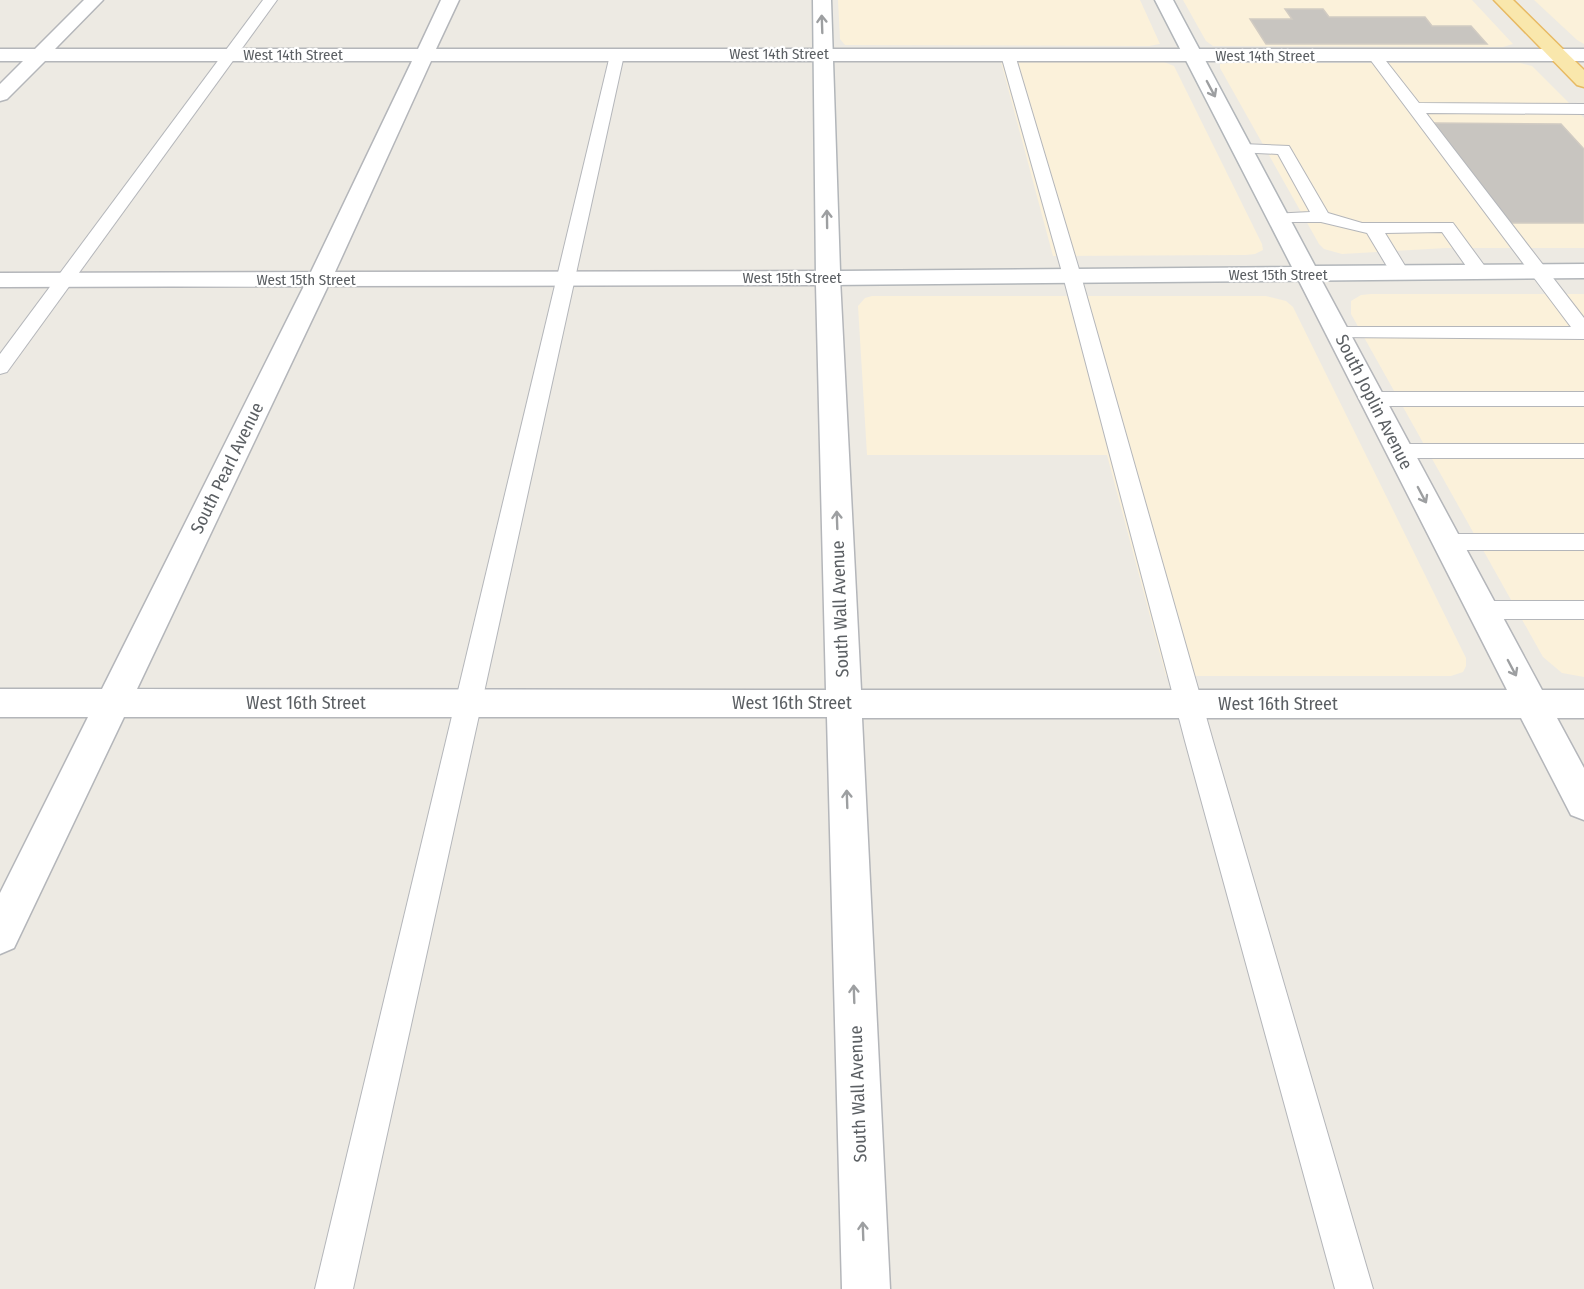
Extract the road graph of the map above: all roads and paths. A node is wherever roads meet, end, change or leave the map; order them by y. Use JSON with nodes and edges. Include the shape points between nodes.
{"nodes":[{"id":1,"x":94,"y":0,"type":"edge"},
{"id":2,"x":270,"y":0,"type":"edge"},
{"id":3,"x":450,"y":0,"type":"edge"},
{"id":4,"x":822,"y":0,"type":"edge"},
{"id":5,"x":1164,"y":0,"type":"edge"},
{"id":6,"x":1503,"y":0,"type":"edge"},
{"id":7,"x":425,"y":54,"type":"junction"},
{"id":8,"x":823,"y":54,"type":"junction"},
{"id":9,"x":0,"y":55,"type":"edge"},
{"id":10,"x":39,"y":55,"type":"junction"},
{"id":11,"x":616,"y":55,"type":"junction"},
{"id":12,"x":1008,"y":55,"type":"junction"},
{"id":13,"x":1374,"y":55,"type":"junction"},
{"id":14,"x":1559,"y":55,"type":"junction"},
{"id":15,"x":1584,"y":55,"type":"edge"},
{"id":16,"x":231,"y":56,"type":"junction"},
{"id":17,"x":1193,"y":56,"type":"junction"},
{"id":18,"x":1584,"y":81,"type":"edge"},
{"id":19,"x":0,"y":95,"type":"edge"},
{"id":20,"x":1414,"y":108,"type":"junction"},
{"id":21,"x":1584,"y":109,"type":"edge"},
{"id":22,"x":1242,"y":149,"type":"junction"},
{"id":23,"x":1321,"y":217,"type":"junction"},
{"id":24,"x":1278,"y":218,"type":"junction"},
{"id":25,"x":1373,"y":228,"type":"junction"},
{"id":26,"x":1584,"y":271,"type":"edge"},
{"id":27,"x":1539,"y":272,"type":"junction"},
{"id":28,"x":1480,"y":273,"type":"junction"},
{"id":29,"x":1401,"y":274,"type":"junction"},
{"id":30,"x":1308,"y":275,"type":"junction"},
{"id":31,"x":1072,"y":276,"type":"junction"},
{"id":32,"x":828,"y":278,"type":"junction"},
{"id":33,"x":565,"y":279,"type":"junction"},
{"id":34,"x":0,"y":280,"type":"edge"},
{"id":35,"x":65,"y":280,"type":"junction"},
{"id":36,"x":319,"y":280,"type":"junction"},
{"id":37,"x":1584,"y":332,"type":"edge"},
{"id":38,"x":1339,"y":333,"type":"junction"},
{"id":39,"x":0,"y":368,"type":"edge"},
{"id":40,"x":1373,"y":399,"type":"junction"},
{"id":41,"x":1584,"y":399,"type":"edge"},
{"id":42,"x":1398,"y":451,"type":"junction"},
{"id":43,"x":1584,"y":451,"type":"edge"},
{"id":44,"x":1447,"y":542,"type":"junction"},
{"id":45,"x":1584,"y":543,"type":"edge"},
{"id":46,"x":1482,"y":610,"type":"junction"},
{"id":47,"x":1584,"y":610,"type":"edge"},
{"id":48,"x":0,"y":703,"type":"edge"},
{"id":49,"x":112,"y":703,"type":"junction"},
{"id":50,"x":468,"y":703,"type":"junction"},
{"id":51,"x":843,"y":703,"type":"junction"},
{"id":52,"x":1188,"y":704,"type":"junction"},
{"id":53,"x":1531,"y":704,"type":"junction"},
{"id":54,"x":1584,"y":704,"type":"edge"},
{"id":55,"x":1584,"y":804,"type":"edge"},
{"id":56,"x":0,"y":935,"type":"edge"},
{"id":57,"x":334,"y":1289,"type":"edge"},
{"id":58,"x":866,"y":1289,"type":"edge"},
{"id":59,"x":1354,"y":1289,"type":"edge"}],
"edges":[{"from":1,"to":10,"type":"street"},
{"from":2,"to":16,"type":"lane"},
{"from":3,"to":7,"type":"street","name":"South Pearl Avenue"},
{"from":8,"to":4,"type":"street","name":"South Wall Avenue","one_way":true},
{"from":5,"to":17,"type":"street","name":"South Joplin Avenue"},
{"from":6,"to":14,"type":"main road"},
{"from":7,"to":11,"type":"street","name":"West 14th Street"},
{"from":7,"to":16,"type":"street","name":"West 14th Street"},
{"from":7,"to":36,"type":"street","name":"South Pearl Avenue"},
{"from":8,"to":11,"type":"street","name":"West 14th Street"},
{"from":8,"to":12,"type":"street","name":"West 14th Street"},
{"from":32,"to":8,"type":"street","name":"South Wall Avenue","one_way":true},
{"from":9,"to":10,"type":"street","name":"West 14th Street"},
{"from":10,"to":16,"type":"street","name":"West 14th Street"},
{"from":10,"to":19,"type":"street"},
{"from":11,"to":33,"type":"lane"},
{"from":12,"to":17,"type":"street","name":"West 14th Street"},
{"from":12,"to":31,"type":"lane"},
{"from":13,"to":14,"type":"street","name":"West 14th Street"},
{"from":13,"to":17,"type":"street","name":"West 14th Street"},
{"from":13,"to":20,"type":"lane"},
{"from":14,"to":15,"type":"street","name":"West 14th Street"},
{"from":14,"to":18,"type":"main road"},
{"from":16,"to":35,"type":"lane"},
{"from":17,"to":22,"type":"street","name":"South Joplin Avenue","one_way":true},
{"from":20,"to":21,"type":"lane"},
{"from":20,"to":27,"type":"lane"},
{"from":22,"to":23,"type":"lane","via":[[1283,149]]},
{"from":22,"to":24,"type":"street","name":"South Joplin Avenue"},
{"from":23,"to":24,"type":"lane"},
{"from":23,"to":25,"type":"lane"},
{"from":24,"to":30,"type":"street","name":"South Joplin Avenue"},
{"from":25,"to":28,"type":"lane","via":[[1447,227]]},
{"from":25,"to":29,"type":"lane"},
{"from":26,"to":27,"type":"street","name":"West 15th Street"},
{"from":27,"to":28,"type":"street","name":"West 15th Street"},
{"from":27,"to":37,"type":"lane"},
{"from":28,"to":29,"type":"street","name":"West 15th Street"},
{"from":29,"to":30,"type":"street","name":"West 15th Street"},
{"from":30,"to":31,"type":"street","name":"West 15th Street"},
{"from":30,"to":38,"type":"street","name":"South Joplin Avenue"},
{"from":31,"to":32,"type":"street","name":"West 15th Street"},
{"from":31,"to":52,"type":"lane"},
{"from":32,"to":33,"type":"street","name":"West 15th Street"},
{"from":51,"to":32,"type":"street","name":"South Wall Avenue","one_way":true},
{"from":33,"to":36,"type":"street","name":"West 15th Street"},
{"from":33,"to":50,"type":"lane"},
{"from":34,"to":35,"type":"street","name":"West 15th Street"},
{"from":35,"to":36,"type":"street","name":"West 15th Street"},
{"from":35,"to":39,"type":"lane"},
{"from":36,"to":49,"type":"street","name":"South Pearl Avenue"},
{"from":37,"to":38,"type":"lane"},
{"from":38,"to":40,"type":"street","name":"South Joplin Avenue"},
{"from":40,"to":41,"type":"lane"},
{"from":40,"to":42,"type":"street","name":"South Joplin Avenue"},
{"from":42,"to":43,"type":"lane"},
{"from":42,"to":44,"type":"street","name":"South Joplin Avenue","one_way":true},
{"from":44,"to":45,"type":"lane"},
{"from":44,"to":46,"type":"street","name":"South Joplin Avenue"},
{"from":46,"to":47,"type":"lane"},
{"from":46,"to":53,"type":"street","name":"South Joplin Avenue","one_way":true},
{"from":48,"to":49,"type":"street","name":"West 16th Street"},
{"from":49,"to":50,"type":"street","name":"West 16th Street"},
{"from":49,"to":56,"type":"street","name":"South Pearl Avenue"},
{"from":50,"to":51,"type":"street","name":"West 16th Street"},
{"from":50,"to":57,"type":"lane"},
{"from":51,"to":52,"type":"street","name":"West 16th Street"},
{"from":58,"to":51,"type":"street","name":"South Wall Avenue","one_way":true},
{"from":52,"to":53,"type":"street","name":"West 16th Street"},
{"from":52,"to":59,"type":"lane"},
{"from":53,"to":54,"type":"street","name":"West 16th Street"},
{"from":53,"to":55,"type":"street","name":"South Joplin Avenue"}]}
